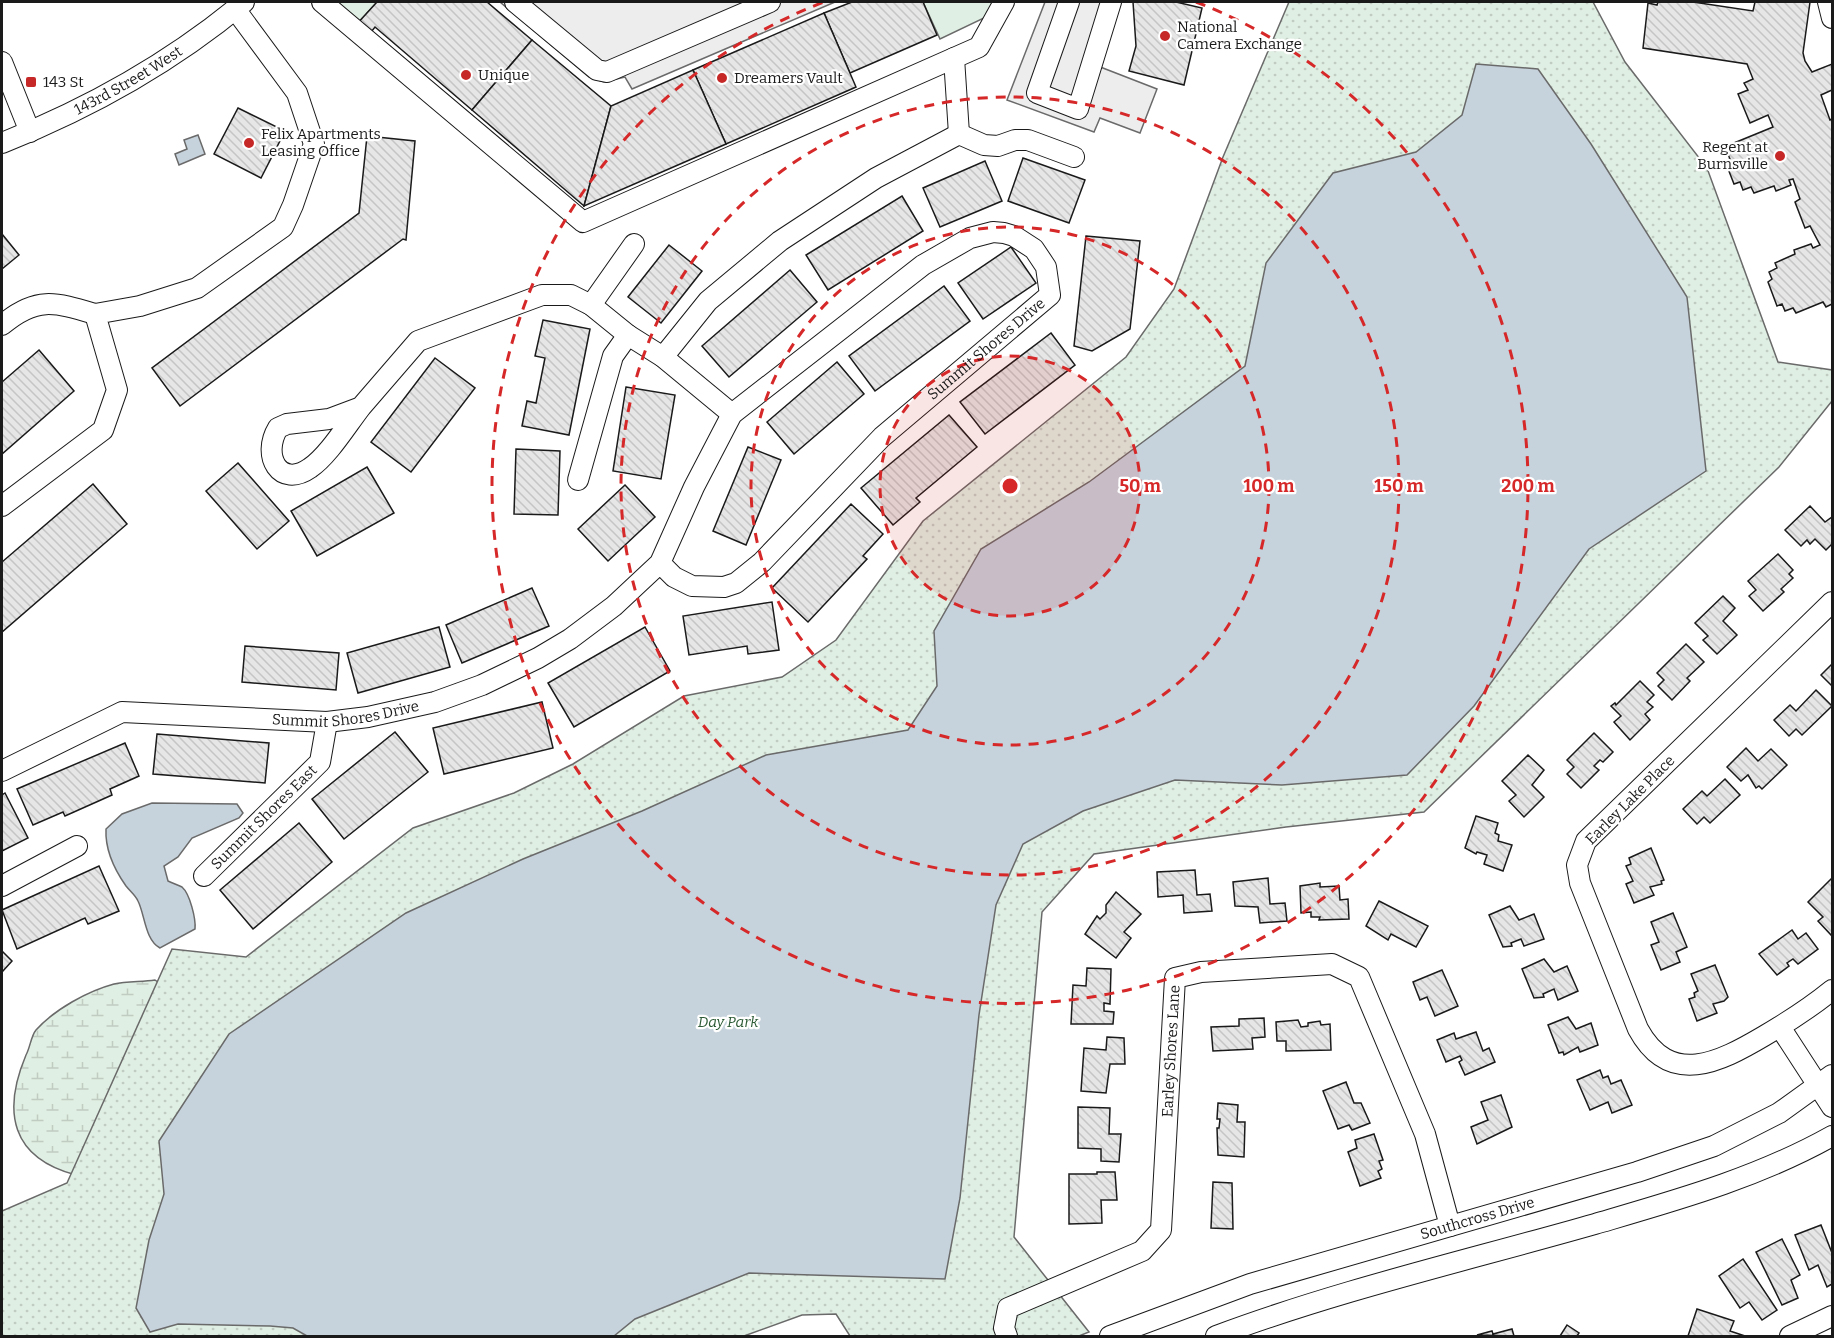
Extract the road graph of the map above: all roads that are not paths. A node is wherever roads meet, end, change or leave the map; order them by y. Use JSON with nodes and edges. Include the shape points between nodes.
{"nodes":[{"id":1,"x":322,"y":2,"type":"edge"},
{"id":2,"x":515,"y":2,"type":"edge"},
{"id":3,"x":770,"y":2,"type":"edge"},
{"id":4,"x":1004,"y":2,"type":"edge"},
{"id":5,"x":1069,"y":2,"type":"edge"},
{"id":6,"x":1111,"y":2,"type":"edge"},
{"id":7,"x":1828,"y":2,"type":"edge"},
{"id":8,"x":240,"y":5,"type":"edge"},
{"id":9,"x":1833,"y":18,"type":"edge"},
{"id":10,"x":954,"y":58,"type":"junction"},
{"id":11,"x":2,"y":62,"type":"edge"},
{"id":12,"x":30,"y":132,"type":"junction"},
{"id":13,"x":959,"y":134,"type":"junction"},
{"id":14,"x":2,"y":143,"type":"edge"},
{"id":15,"x":1074,"y":157,"type":"dead end"},
{"id":16,"x":634,"y":244,"type":"dead end"},
{"id":17,"x":591,"y":305,"type":"junction"},
{"id":18,"x":95,"y":314,"type":"junction"},
{"id":19,"x":2,"y":325,"type":"edge"},
{"id":20,"x":628,"y":335,"type":"junction"},
{"id":21,"x":663,"y":357,"type":"junction"},
{"id":22,"x":361,"y":407,"type":"junction"},
{"id":23,"x":732,"y":414,"type":"junction"},
{"id":24,"x":578,"y":480,"type":"dead end"},
{"id":25,"x":2,"y":506,"type":"edge"},
{"id":26,"x":660,"y":563,"type":"junction"},
{"id":27,"x":1833,"y":602,"type":"edge"},
{"id":28,"x":327,"y":722,"type":"junction"},
{"id":29,"x":2,"y":771,"type":"edge"},
{"id":30,"x":77,"y":846,"type":"dead end"},
{"id":31,"x":204,"y":876,"type":"dead end"},
{"id":32,"x":2,"y":886,"type":"edge"},
{"id":33,"x":1833,"y":990,"type":"edge"},
{"id":34,"x":1780,"y":1027,"type":"junction"},
{"id":35,"x":1825,"y":1081,"type":"edge"},
{"id":36,"x":1832,"y":1107,"type":"edge"},
{"id":37,"x":1833,"y":1136,"type":"edge"},
{"id":38,"x":1450,"y":1226,"type":"junction"},
{"id":39,"x":1833,"y":1316,"type":"edge"},
{"id":40,"x":1007,"y":1336,"type":"edge"},
{"id":41,"x":1110,"y":1336,"type":"edge"},
{"id":42,"x":1216,"y":1336,"type":"edge"},
{"id":43,"x":1790,"y":1336,"type":"edge"}],
"edges":[{"from":1,"to":10,"type":"street","via":[[582,222]]},
{"from":2,"to":3,"type":"street","via":[[597,70],[607,72]]},
{"from":4,"to":10,"type":"street","via":[[979,47]]},
{"from":5,"to":6,"type":"street","via":[[1037,93],[1078,109]]},
{"from":7,"to":9,"type":"street"},
{"from":8,"to":12,"type":"street","name":"143rd Street West","via":[[204,36],[114,92]]},
{"from":8,"to":18,"type":"street","via":[[297,93],[315,144],[283,227],[197,288],[140,306]]},
{"from":10,"to":13,"type":"street"},
{"from":11,"to":12,"type":"street"},
{"from":12,"to":14,"type":"street","name":"143rd Street West"},
{"from":13,"to":15,"type":"street","via":[[984,145],[1028,140]]},
{"from":13,"to":21,"type":"street","via":[[876,178],[780,241],[708,302]]},
{"from":16,"to":17,"type":"street"},
{"from":17,"to":20,"type":"street"},
{"from":17,"to":22,"type":"street","via":[[571,296],[542,295],[418,341]]},
{"from":18,"to":19,"type":"street","via":[[55,302],[18,311]]},
{"from":18,"to":25,"type":"street","via":[[117,390],[103,430]]},
{"from":20,"to":21,"type":"street"},
{"from":20,"to":24,"type":"street","via":[[613,356]]},
{"from":21,"to":23,"type":"street"},
{"from":22,"to":22,"type":"street","via":[[329,419],[278,428],[270,449],[273,461],[288,474],[308,471]]},
{"from":23,"to":26,"type":"street","name":"Summit Shores Drive"},
{"from":23,"to":26,"type":"street","name":"Summit Shores Drive","via":[[923,266],[970,238],[993,232],[1014,236],[1035,249],[1046,267],[1050,295],[882,437],[762,562],[736,583],[724,587],[692,586],[674,577]]},
{"from":26,"to":28,"type":"street","name":"Summit Shores Drive","via":[[614,606],[570,639],[482,686],[393,712]]},
{"from":27,"to":34,"type":"street","name":"Earley Lake Place","via":[[1586,841],[1577,864],[1580,883],[1638,1029],[1652,1048],[1683,1065],[1707,1064]]},
{"from":28,"to":29,"type":"street","name":"Summit Shores Drive","via":[[122,712]]},
{"from":28,"to":31,"type":"street","name":"Summit Shores East","via":[[320,762]]},
{"from":30,"to":32,"type":"street"},
{"from":33,"to":34,"type":"street","name":"Earley Lake Place"},
{"from":34,"to":35,"type":"street"},
{"from":35,"to":36,"type":"street"},
{"from":35,"to":38,"type":"street","name":"Southcross Drive","via":[[1779,1113],[1714,1146]]},
{"from":37,"to":42,"type":"street","via":[[1786,1162],[1713,1190]]},
{"from":38,"to":40,"type":"street","name":"Earley Shores Lane","via":[[1425,1134],[1359,977],[1332,964],[1201,972],[1175,978],[1161,1230],[1142,1251],[1008,1308],[1004,1328]]},
{"from":38,"to":41,"type":"street","name":"Southcross Drive","via":[[1250,1284]]},
{"from":39,"to":43,"type":"street"}]}
